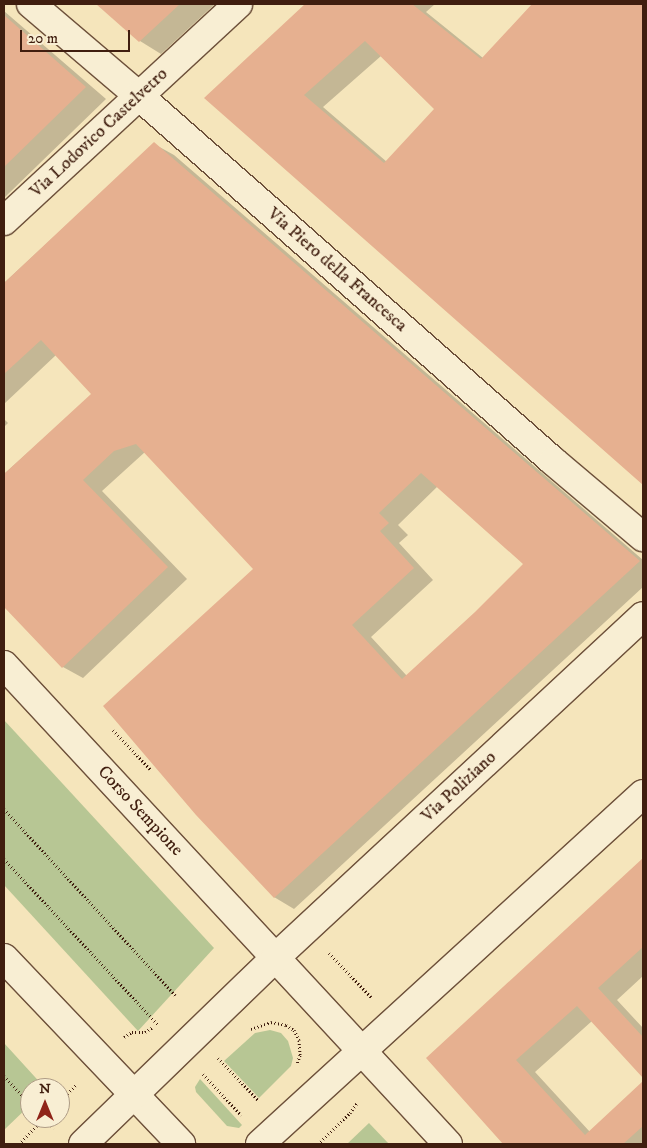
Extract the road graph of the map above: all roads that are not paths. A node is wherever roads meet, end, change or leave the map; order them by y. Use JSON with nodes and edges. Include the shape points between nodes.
{"nodes":[{"id":1,"x":31,"y":4,"type":"edge"},
{"id":2,"x":238,"y":4,"type":"edge"},
{"id":3,"x":138,"y":95,"type":"junction"},
{"id":4,"x":4,"y":221,"type":"edge"},
{"id":5,"x":643,"y":537,"type":"edge"},
{"id":6,"x":643,"y":616,"type":"edge"},
{"id":7,"x":4,"y":665,"type":"edge"},
{"id":8,"x":643,"y":794,"type":"edge"},
{"id":9,"x":4,"y":958,"type":"edge"},
{"id":10,"x":275,"y":958,"type":"junction"},
{"id":11,"x":362,"y":1051,"type":"junction"},
{"id":12,"x":133,"y":1094,"type":"junction"},
{"id":13,"x":83,"y":1144,"type":"edge"},
{"id":14,"x":181,"y":1144,"type":"edge"},
{"id":15,"x":260,"y":1144,"type":"edge"},
{"id":16,"x":448,"y":1144,"type":"edge"}],
"edges":[{"from":1,"to":3,"type":"street","name":"Via Piero della Francesca"},
{"from":2,"to":3,"type":"street","name":"Via Lodovico Castelvetro"},
{"from":3,"to":4,"type":"street","name":"Via Lodovico Castelvetro"},
{"from":3,"to":5,"type":"street","name":"Via Piero della Francesca"},
{"from":6,"to":10,"type":"street","name":"Via Poliziano"},
{"from":7,"to":10,"type":"street","name":"Corso Sempione"},
{"from":8,"to":11,"type":"street"},
{"from":9,"to":12,"type":"street"},
{"from":10,"to":11,"type":"street","name":"Corso Sempione"},
{"from":10,"to":12,"type":"street"},
{"from":11,"to":15,"type":"street"},
{"from":11,"to":16,"type":"street","name":"Corso Sempione"},
{"from":12,"to":13,"type":"street"},
{"from":12,"to":14,"type":"street"}]}
